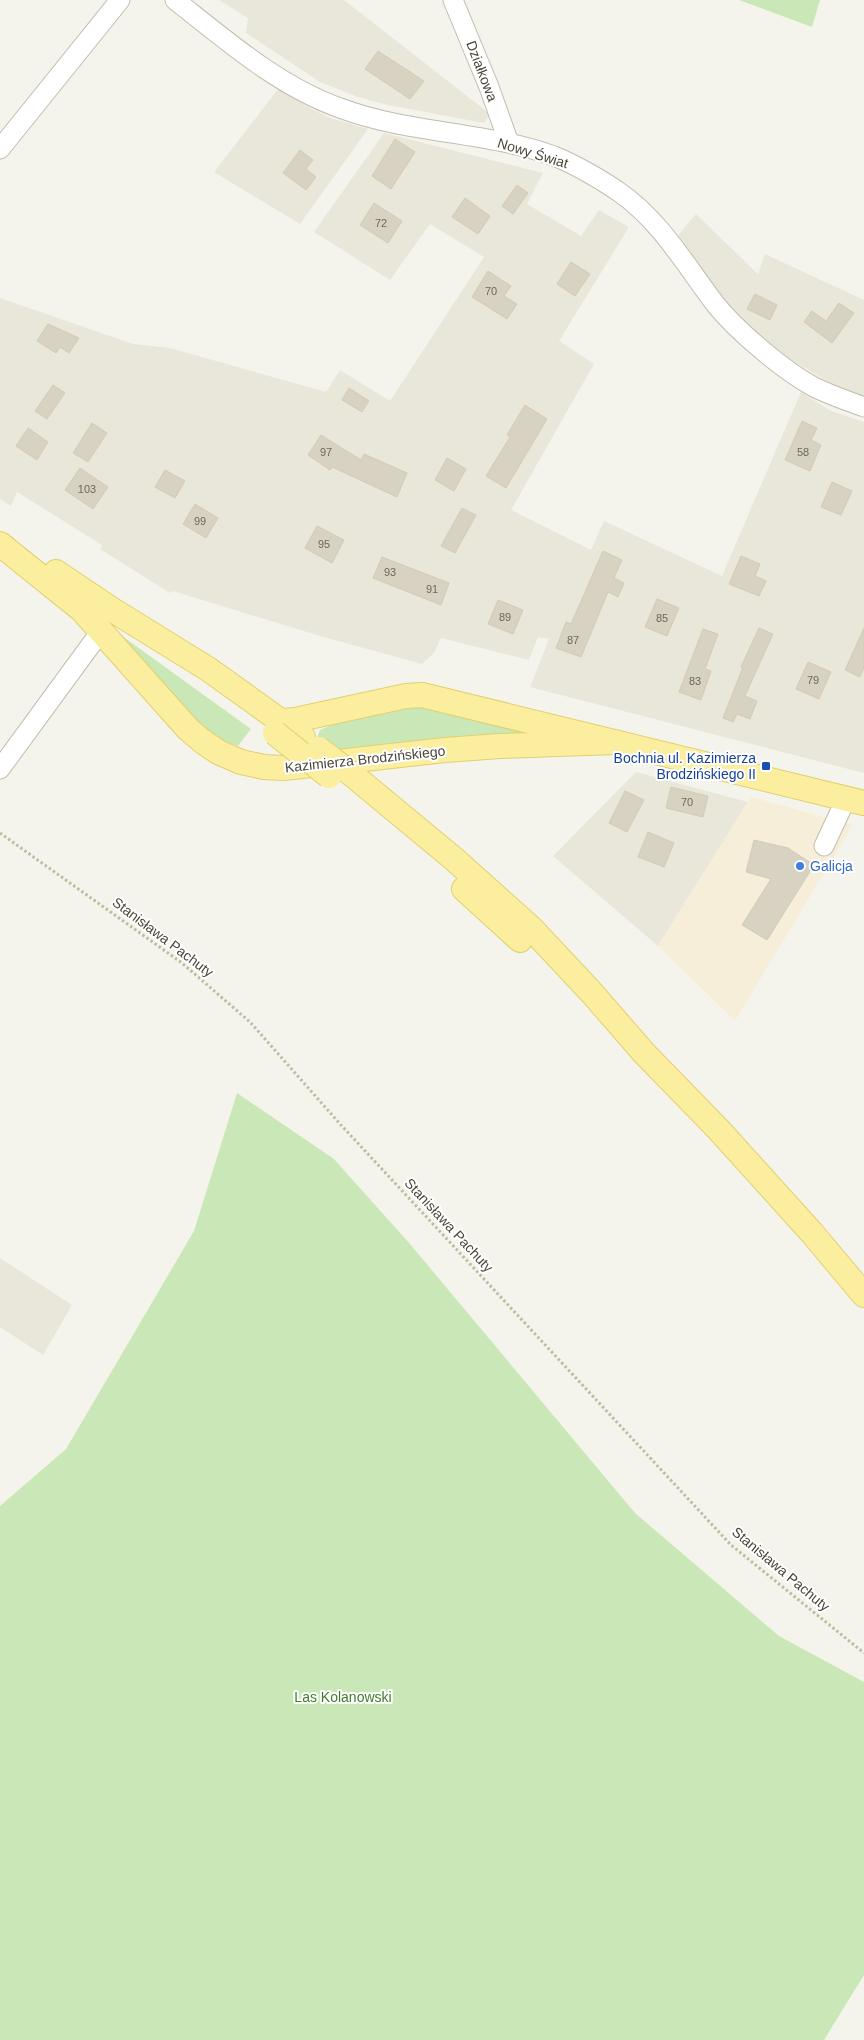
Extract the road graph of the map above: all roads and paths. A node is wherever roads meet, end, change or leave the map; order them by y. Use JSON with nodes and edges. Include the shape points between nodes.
{"nodes":[{"id":1,"x":120,"y":0,"type":"edge"},
{"id":2,"x":175,"y":0,"type":"edge"},
{"id":3,"x":454,"y":0,"type":"edge"},
{"id":4,"x":509,"y":143,"type":"junction"},
{"id":5,"x":0,"y":149,"type":"edge"},
{"id":6,"x":864,"y":407,"type":"edge"},
{"id":7,"x":0,"y":536,"type":"edge"},
{"id":8,"x":0,"y":544,"type":"edge"},
{"id":9,"x":101,"y":630,"type":"junction"},
{"id":10,"x":279,"y":727,"type":"junction"},
{"id":11,"x":615,"y":742,"type":"junction"},
{"id":12,"x":0,"y":769,"type":"edge"},
{"id":13,"x":339,"y":774,"type":"junction"},
{"id":14,"x":855,"y":801,"type":"edge"},
{"id":15,"x":0,"y":833,"type":"edge"},
{"id":16,"x":824,"y":846,"type":"dead end"},
{"id":17,"x":864,"y":1295,"type":"edge"},
{"id":18,"x":864,"y":1653,"type":"edge"}],
"edges":[{"from":1,"to":5,"type":"street"},
{"from":2,"to":4,"type":"street","name":"Nowy Świat","via":[[246,55],[341,109],[385,121]]},
{"from":3,"to":4,"type":"street","name":"Działkowa"},
{"from":4,"to":6,"type":"street","name":"Nowy Świat","via":[[554,156],[619,192],[663,233],[717,306],[752,341],[814,386]]},
{"from":7,"to":10,"type":"main road"},
{"from":8,"to":9,"type":"main road","name":"Kazimierza Brodzińskiego","via":[[82,610]]},
{"from":9,"to":11,"type":"main road","name":"Kazimierza Brodzińskiego","via":[[188,729],[218,752],[240,762],[284,768],[454,749]]},
{"from":9,"to":12,"type":"street"},
{"from":10,"to":11,"type":"main road","name":"Kazimierza Brodzińskiego","via":[[343,710],[422,695]]},
{"from":10,"to":13,"type":"main road","bridge":true},
{"from":10,"to":13,"type":"main road","bridge":true,"via":[[303,737]]},
{"from":11,"to":14,"type":"main road","name":"Kazimierza Brodzińskiego"},
{"from":13,"to":17,"type":"main road","via":[[644,1052],[812,1232]]},
{"from":14,"to":16,"type":"street"},
{"from":15,"to":18,"type":"path","name":"Stanisława Pachuty","via":[[182,963],[250,1022],[341,1126],[731,1545]]}]}
